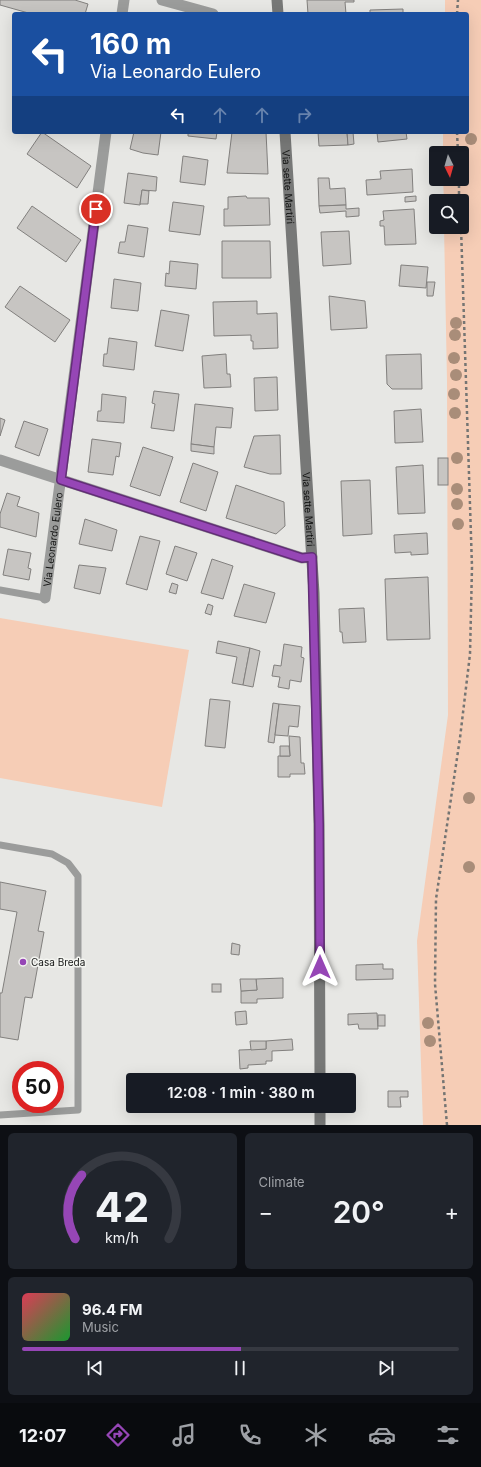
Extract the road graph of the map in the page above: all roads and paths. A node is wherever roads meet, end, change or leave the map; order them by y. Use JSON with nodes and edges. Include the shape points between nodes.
{"nodes":[{"id":1,"x":124,"y":0,"type":"edge"},
{"id":2,"x":162,"y":0,"type":"edge"},
{"id":3,"x":277,"y":0,"type":"edge"},
{"id":4,"x":458,"y":0,"type":"edge"},
{"id":5,"x":122,"y":12,"type":"edge"},
{"id":6,"x":206,"y":12,"type":"edge"},
{"id":7,"x":278,"y":12,"type":"edge"},
{"id":8,"x":457,"y":12,"type":"edge"},
{"id":9,"x":106,"y":134,"type":"edge"},
{"id":10,"x":285,"y":134,"type":"edge"},
{"id":11,"x":457,"y":134,"type":"edge"},
{"id":12,"x":458,"y":146,"type":"edge"},
{"id":13,"x":460,"y":234,"type":"edge"},
{"id":14,"x":0,"y":460,"type":"edge"},
{"id":15,"x":61,"y":480,"type":"junction"},
{"id":16,"x":312,"y":557,"type":"junction"},
{"id":17,"x":0,"y":590,"type":"edge"},
{"id":18,"x":45,"y":598,"type":"joint"},
{"id":19,"x":0,"y":845,"type":"edge"},
{"id":20,"x":320,"y":1073,"type":"edge"},
{"id":21,"x":320,"y":1113,"type":"edge"},
{"id":22,"x":0,"y":1115,"type":"edge"},
{"id":23,"x":320,"y":1125,"type":"edge"},
{"id":24,"x":447,"y":1125,"type":"edge"}],
"edges":[{"from":1,"to":5,"type":"street"},
{"from":2,"to":6,"type":"street"},
{"from":3,"to":7,"type":"main road"},
{"from":4,"to":8,"type":"path"},
{"from":9,"to":15,"type":"street"},
{"from":10,"to":16,"type":"main road","name":"Via sette Martiri"},
{"from":11,"to":12,"type":"path"},
{"from":13,"to":24,"type":"path","via":[[472,567],[470,654],[436,899],[435,984]]},
{"from":14,"to":15,"type":"street","name":"Via Leonardo Eulero"},
{"from":15,"to":16,"type":"street","name":"Via Leonardo Eulero","via":[[302,558]]},
{"from":15,"to":18,"type":"street","name":"Via Leonardo Eulero"},
{"from":16,"to":20,"type":"main road","name":"Via sette Martiri","via":[[319,824]]},
{"from":17,"to":18,"type":"lane"},
{"from":19,"to":22,"type":"lane","via":[[52,854],[68,863],[78,876],[78,1110]]},
{"from":21,"to":23,"type":"main road"}]}
